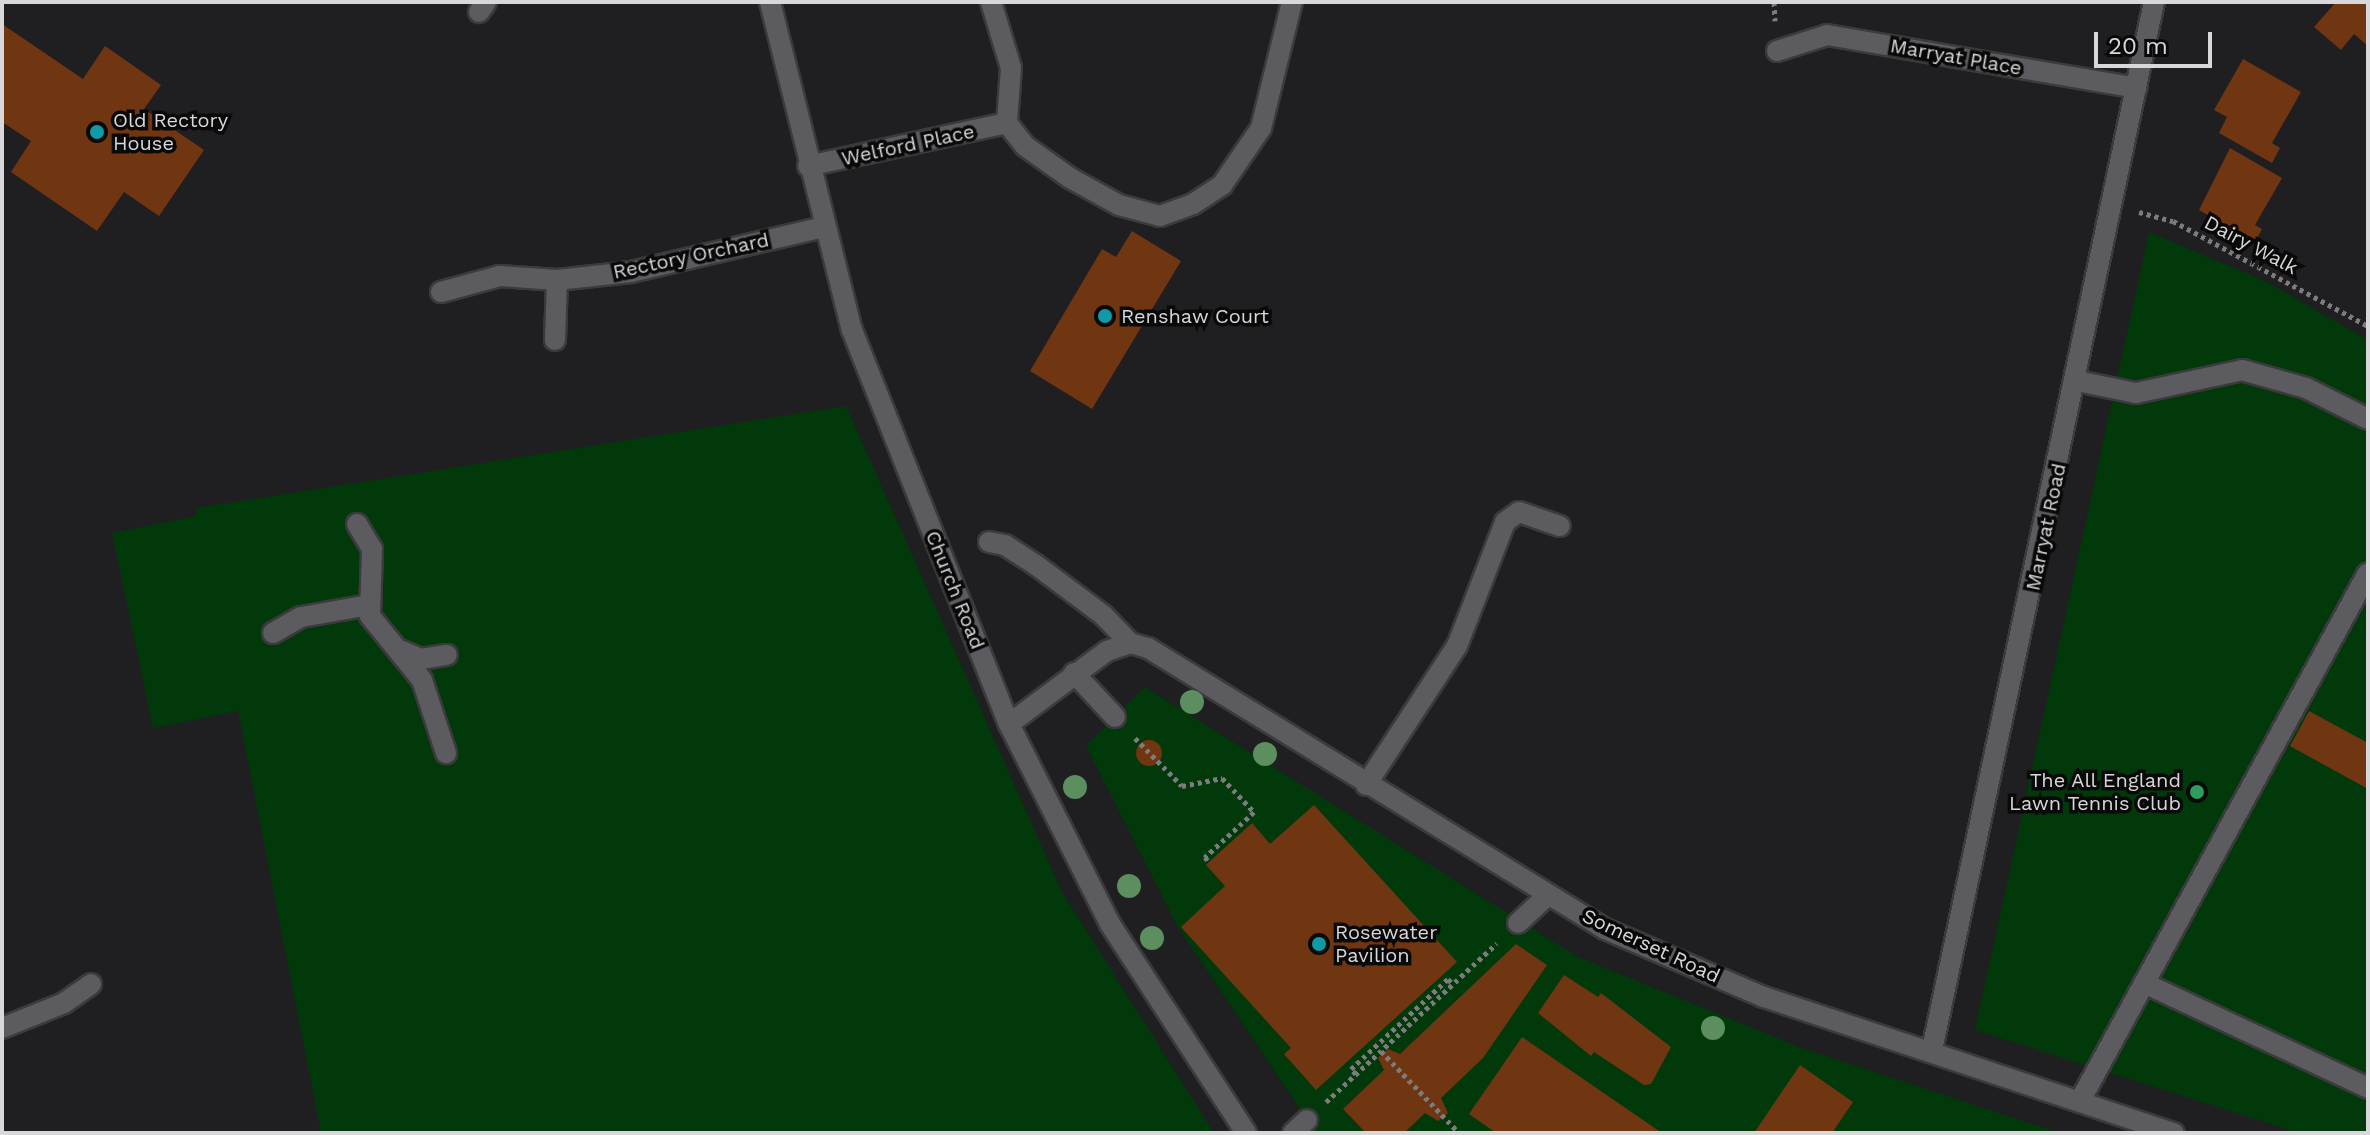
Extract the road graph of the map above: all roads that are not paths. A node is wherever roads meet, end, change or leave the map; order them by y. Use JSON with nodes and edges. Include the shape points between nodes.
{"nodes":[{"id":1,"x":770,"y":2,"type":"edge"},
{"id":2,"x":991,"y":2,"type":"edge"},
{"id":3,"x":1292,"y":2,"type":"edge"},
{"id":4,"x":2154,"y":2,"type":"edge"},
{"id":5,"x":1777,"y":51,"type":"dead end"},
{"id":6,"x":2137,"y":88,"type":"junction"},
{"id":7,"x":1007,"y":123,"type":"junction"},
{"id":8,"x":808,"y":166,"type":"junction"},
{"id":9,"x":824,"y":227,"type":"junction"},
{"id":10,"x":557,"y":280,"type":"junction"},
{"id":11,"x":441,"y":292,"type":"dead end"},
{"id":12,"x":555,"y":340,"type":"dead end"},
{"id":13,"x":2077,"y":381,"type":"junction"},
{"id":14,"x":2368,"y":419,"type":"edge"},
{"id":15,"x":357,"y":524,"type":"dead end"},
{"id":16,"x":1560,"y":526,"type":"dead end"},
{"id":17,"x":989,"y":542,"type":"dead end"},
{"id":18,"x":2368,"y":573,"type":"edge"},
{"id":19,"x":370,"y":605,"type":"junction"},
{"id":20,"x":273,"y":633,"type":"dead end"},
{"id":21,"x":1130,"y":643,"type":"junction"},
{"id":22,"x":402,"y":651,"type":"junction"},
{"id":23,"x":447,"y":655,"type":"dead end"},
{"id":24,"x":1074,"y":673,"type":"junction"},
{"id":25,"x":1115,"y":717,"type":"road end"},
{"id":26,"x":1009,"y":724,"type":"junction"},
{"id":27,"x":446,"y":753,"type":"dead end"},
{"id":28,"x":1366,"y":785,"type":"junction"},
{"id":29,"x":1548,"y":895,"type":"junction"},
{"id":30,"x":1518,"y":923,"type":"road end"},
{"id":31,"x":2144,"y":983,"type":"junction"},
{"id":32,"x":91,"y":984,"type":"dead end"},
{"id":33,"x":2,"y":1028,"type":"edge"},
{"id":34,"x":1932,"y":1050,"type":"junction"},
{"id":35,"x":2368,"y":1088,"type":"edge"},
{"id":36,"x":2080,"y":1101,"type":"junction"},
{"id":37,"x":1246,"y":1133,"type":"edge"},
{"id":38,"x":2174,"y":1133,"type":"edge"}],
"edges":[{"from":1,"to":8,"type":"street","name":"Church Road"},
{"from":2,"to":7,"type":"street","via":[[1011,68]]},
{"from":3,"to":7,"type":"street","via":[[1261,128],[1222,185],[1193,204],[1160,216],[1119,205],[1025,146]]},
{"from":4,"to":6,"type":"street","name":"Marryat Road"},
{"from":5,"to":6,"type":"street","name":"Marryat Place","via":[[1827,35]]},
{"from":6,"to":13,"type":"street","name":"Marryat Road"},
{"from":7,"to":8,"type":"street","name":"Welford Place"},
{"from":8,"to":9,"type":"street","name":"Church Road"},
{"from":9,"to":10,"type":"street","name":"Rectory Orchard","via":[[631,272]]},
{"from":9,"to":26,"type":"street","name":"Church Road","via":[[852,330]]},
{"from":10,"to":11,"type":"street","name":"Rectory Orchard","via":[[500,276]]},
{"from":10,"to":12,"type":"street"},
{"from":13,"to":14,"type":"street","via":[[2136,393],[2242,370],[2306,388]]},
{"from":13,"to":34,"type":"street","name":"Marryat Road"},
{"from":15,"to":19,"type":"street","via":[[372,549]]},
{"from":16,"to":28,"type":"street","via":[[1519,512],[1505,522],[1457,646]]},
{"from":17,"to":21,"type":"street","name":"Somerset Road","via":[[1036,565],[1103,615]]},
{"from":18,"to":31,"type":"street"},
{"from":19,"to":20,"type":"street","via":[[301,617]]},
{"from":19,"to":22,"type":"street","via":[[370,616]]},
{"from":21,"to":24,"type":"street"},
{"from":21,"to":28,"type":"street","name":"Somerset Road","via":[[1168,657]]},
{"from":22,"to":23,"type":"street","via":[[421,659]]},
{"from":22,"to":27,"type":"street","via":[[422,680]]},
{"from":24,"to":25,"type":"street"},
{"from":24,"to":26,"type":"street"},
{"from":26,"to":37,"type":"street","name":"Church Road","via":[[1110,924]]},
{"from":28,"to":29,"type":"street","name":"Somerset Road"},
{"from":29,"to":30,"type":"street"},
{"from":29,"to":34,"type":"street","name":"Somerset Road","via":[[1605,929],[1764,997]]},
{"from":31,"to":35,"type":"street"},
{"from":31,"to":36,"type":"street"},
{"from":32,"to":33,"type":"street","via":[[64,1003]]},
{"from":34,"to":36,"type":"street","name":"Somerset Road"},
{"from":36,"to":38,"type":"street","name":"Somerset Road"}]}
